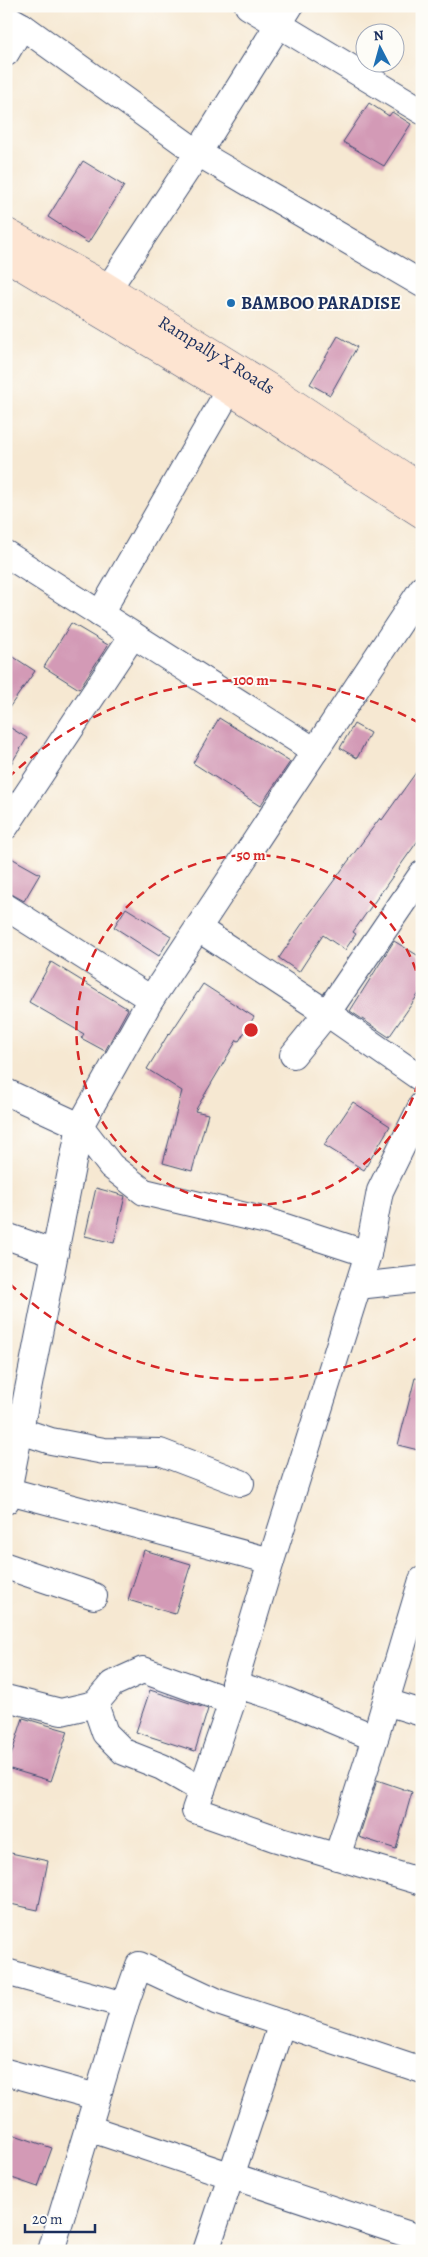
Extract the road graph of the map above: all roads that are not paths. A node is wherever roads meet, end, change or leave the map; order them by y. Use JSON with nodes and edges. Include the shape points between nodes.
{"nodes":[{"id":1,"x":248,"y":6,"type":"edge"},
{"id":2,"x":284,"y":15,"type":"edge"},
{"id":3,"x":14,"y":22,"type":"edge"},
{"id":4,"x":6,"y":53,"type":"edge"},
{"id":5,"x":422,"y":111,"type":"edge"},
{"id":6,"x":198,"y":153,"type":"junction"},
{"id":7,"x":6,"y":232,"type":"edge"},
{"id":8,"x":6,"y":257,"type":"edge"},
{"id":9,"x":420,"y":280,"type":"edge"},
{"id":10,"x":108,"y":288,"type":"junction"},
{"id":11,"x":229,"y":390,"type":"junction"},
{"id":12,"x":422,"y":488,"type":"edge"},
{"id":13,"x":422,"y":514,"type":"edge"},
{"id":14,"x":6,"y":554,"type":"edge"},
{"id":15,"x":422,"y":589,"type":"edge"},
{"id":16,"x":100,"y":614,"type":"junction"},
{"id":17,"x":133,"y":634,"type":"junction"},
{"id":18,"x":315,"y":751,"type":"junction"},
{"id":19,"x":6,"y":826,"type":"edge"},
{"id":20,"x":422,"y":874,"type":"edge"},
{"id":21,"x":6,"y":907,"type":"edge"},
{"id":22,"x":199,"y":929,"type":"junction"},
{"id":23,"x":151,"y":999,"type":"junction"},
{"id":24,"x":327,"y":1013,"type":"junction"},
{"id":25,"x":293,"y":1055,"type":"dead end"},
{"id":26,"x":422,"y":1079,"type":"edge"},
{"id":27,"x":6,"y":1092,"type":"edge"},
{"id":28,"x":422,"y":1105,"type":"edge"},
{"id":29,"x":80,"y":1126,"type":"junction"},
{"id":30,"x":6,"y":1236,"type":"edge"},
{"id":31,"x":56,"y":1254,"type":"junction"},
{"id":32,"x":368,"y":1254,"type":"junction"},
{"id":33,"x":422,"y":1279,"type":"edge"},
{"id":34,"x":358,"y":1286,"type":"junction"},
{"id":35,"x":17,"y":1396,"type":"edge"},
{"id":36,"x":21,"y":1431,"type":"junction"},
{"id":37,"x":242,"y":1483,"type":"dead end"},
{"id":38,"x":8,"y":1496,"type":"edge"},
{"id":39,"x":271,"y":1561,"type":"junction"},
{"id":40,"x":6,"y":1566,"type":"edge"},
{"id":41,"x":422,"y":1580,"type":"edge"},
{"id":42,"x":94,"y":1596,"type":"dead end"},
{"id":43,"x":233,"y":1693,"type":"junction"},
{"id":44,"x":6,"y":1698,"type":"edge"},
{"id":45,"x":386,"y":1702,"type":"junction"},
{"id":46,"x":95,"y":1704,"type":"junction"},
{"id":47,"x":422,"y":1713,"type":"edge"},
{"id":48,"x":375,"y":1738,"type":"junction"},
{"id":49,"x":202,"y":1790,"type":"junction"},
{"id":50,"x":337,"y":1857,"type":"junction"},
{"id":51,"x":422,"y":1882,"type":"edge"},
{"id":52,"x":6,"y":1972,"type":"edge"},
{"id":53,"x":125,"y":2005,"type":"junction"},
{"id":54,"x":282,"y":2023,"type":"junction"},
{"id":55,"x":422,"y":2070,"type":"edge"},
{"id":56,"x":6,"y":2072,"type":"edge"},
{"id":57,"x":97,"y":2097,"type":"junction"},
{"id":58,"x":88,"y":2128,"type":"junction"},
{"id":59,"x":230,"y":2176,"type":"junction"},
{"id":60,"x":422,"y":2240,"type":"edge"},
{"id":61,"x":51,"y":2251,"type":"edge"},
{"id":62,"x":206,"y":2251,"type":"edge"}],
"edges":[{"from":1,"to":2,"type":"street"},
{"from":2,"to":5,"type":"street"},
{"from":2,"to":6,"type":"street"},
{"from":3,"to":4,"type":"street"},
{"from":3,"to":6,"type":"street"},
{"from":6,"to":9,"type":"street"},
{"from":6,"to":10,"type":"street"},
{"from":7,"to":10,"type":"main road","name":"Rampally X Roads"},
{"from":8,"to":11,"type":"main road"},
{"from":10,"to":12,"type":"main road","name":"Rampally X Roads","via":[[276,391]]},
{"from":11,"to":13,"type":"main road"},
{"from":11,"to":16,"type":"street"},
{"from":14,"to":16,"type":"street"},
{"from":15,"to":18,"type":"street"},
{"from":16,"to":17,"type":"street"},
{"from":17,"to":18,"type":"street"},
{"from":17,"to":19,"type":"street"},
{"from":18,"to":22,"type":"street"},
{"from":20,"to":24,"type":"street"},
{"from":21,"to":23,"type":"street"},
{"from":22,"to":23,"type":"street"},
{"from":22,"to":24,"type":"street"},
{"from":23,"to":29,"type":"street"},
{"from":24,"to":25,"type":"street"},
{"from":24,"to":26,"type":"street"},
{"from":27,"to":29,"type":"street"},
{"from":28,"to":32,"type":"street","via":[[380,1191]]},
{"from":29,"to":31,"type":"street"},
{"from":29,"to":32,"type":"street","via":[[111,1166],[144,1192],[267,1221]]},
{"from":30,"to":31,"type":"street"},
{"from":31,"to":35,"type":"street"},
{"from":32,"to":34,"type":"street"},
{"from":33,"to":34,"type":"street"},
{"from":34,"to":39,"type":"street"},
{"from":35,"to":36,"type":"street"},
{"from":36,"to":37,"type":"street","via":[[51,1441],[104,1451],[160,1452]]},
{"from":36,"to":38,"type":"street"},
{"from":38,"to":39,"type":"street"},
{"from":39,"to":43,"type":"street"},
{"from":40,"to":42,"type":"street"},
{"from":41,"to":45,"type":"street"},
{"from":43,"to":46,"type":"street","via":[[143,1670],[112,1684]]},
{"from":43,"to":48,"type":"street","via":[[282,1699]]},
{"from":43,"to":49,"type":"street"},
{"from":44,"to":46,"type":"street","via":[[62,1712]]},
{"from":45,"to":47,"type":"street"},
{"from":45,"to":48,"type":"street"},
{"from":46,"to":49,"type":"street","via":[[105,1733],[124,1752],[162,1767]]},
{"from":48,"to":50,"type":"street"},
{"from":49,"to":50,"type":"street","via":[[196,1810]]},
{"from":50,"to":51,"type":"street"},
{"from":52,"to":53,"type":"street"},
{"from":53,"to":54,"type":"street","via":[[139,1964],[218,2002]]},
{"from":53,"to":57,"type":"street"},
{"from":54,"to":55,"type":"street"},
{"from":54,"to":59,"type":"street"},
{"from":56,"to":57,"type":"street"},
{"from":57,"to":58,"type":"street"},
{"from":58,"to":59,"type":"street"},
{"from":58,"to":61,"type":"street"},
{"from":59,"to":60,"type":"street"},
{"from":59,"to":62,"type":"street"}]}
